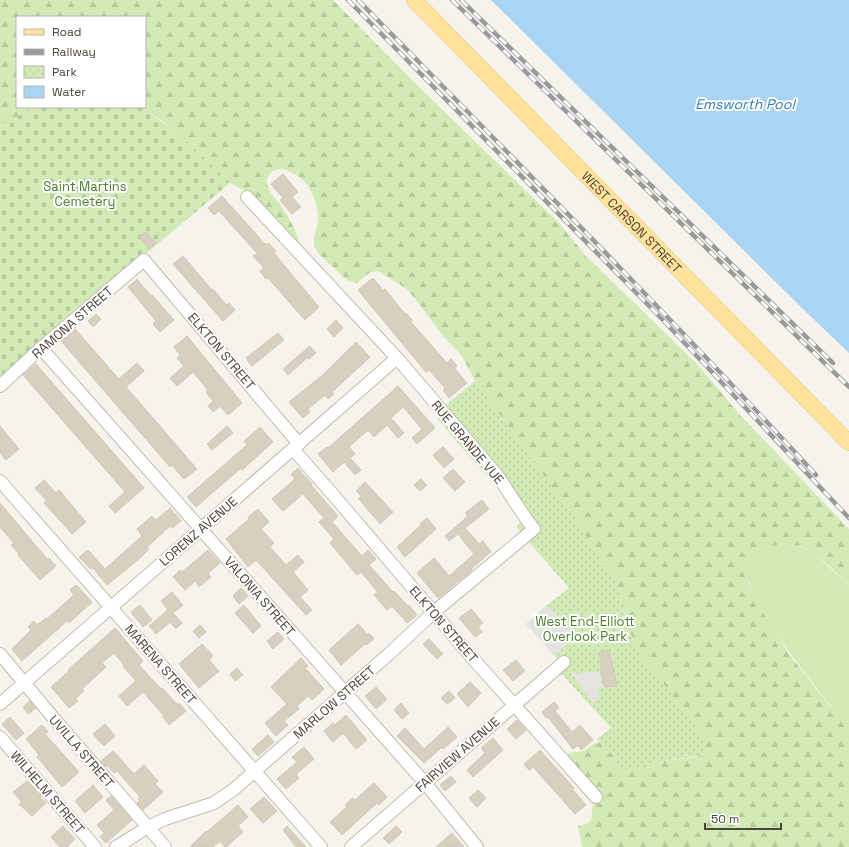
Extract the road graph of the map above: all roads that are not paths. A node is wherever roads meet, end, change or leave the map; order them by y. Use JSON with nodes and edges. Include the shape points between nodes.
{"nodes":[{"id":1,"x":414,"y":0,"type":"edge"},
{"id":2,"x":247,"y":197,"type":"dead end"},
{"id":3,"x":144,"y":260,"type":"joint"},
{"id":4,"x":41,"y":348,"type":"junction"},
{"id":5,"x":397,"y":358,"type":"junction"},
{"id":6,"x":0,"y":386,"type":"edge"},
{"id":7,"x":849,"y":444,"type":"edge"},
{"id":8,"x":296,"y":446,"type":"junction"},
{"id":9,"x":0,"y":481,"type":"edge"},
{"id":10,"x":201,"y":529,"type":"junction"},
{"id":11,"x":534,"y":529,"type":"joint"},
{"id":12,"x":111,"y":608,"type":"junction"},
{"id":13,"x":434,"y":612,"type":"junction"},
{"id":14,"x":0,"y":654,"type":"edge"},
{"id":15,"x":564,"y":662,"type":"dead end"},
{"id":16,"x":24,"y":683,"type":"junction"},
{"id":17,"x":345,"y":692,"type":"junction"},
{"id":18,"x":0,"y":704,"type":"edge"},
{"id":19,"x":515,"y":705,"type":"junction"},
{"id":20,"x":0,"y":737,"type":"edge"},
{"id":21,"x":254,"y":771,"type":"junction"},
{"id":22,"x":425,"y":783,"type":"junction"},
{"id":23,"x":596,"y":797,"type":"dead end"},
{"id":24,"x":148,"y":826,"type":"junction"},
{"id":25,"x":95,"y":847,"type":"edge"},
{"id":26,"x":116,"y":847,"type":"edge"},
{"id":27,"x":164,"y":847,"type":"edge"},
{"id":28,"x":321,"y":847,"type":"edge"},
{"id":29,"x":351,"y":847,"type":"edge"},
{"id":30,"x":476,"y":847,"type":"edge"}],
"edges":[{"from":1,"to":7,"type":"main road","name":"WEST CARSON STREET"},
{"from":2,"to":5,"type":"street","name":"RUE GRANDE VUE"},
{"from":3,"to":4,"type":"street","name":"RAMONA STREET"},
{"from":3,"to":8,"type":"street","name":"ELKTON STREET"},
{"from":4,"to":6,"type":"street","name":"RAMONA STREET"},
{"from":4,"to":10,"type":"street","name":"VALONIA STREET"},
{"from":5,"to":8,"type":"street","name":"LORENZ AVENUE"},
{"from":5,"to":11,"type":"street","name":"RUE GRANDE VUE","via":[[497,475]]},
{"from":8,"to":10,"type":"street","name":"LORENZ AVENUE"},
{"from":8,"to":13,"type":"street","name":"ELKTON STREET"},
{"from":9,"to":12,"type":"street","name":"MARENA STREET"},
{"from":10,"to":12,"type":"street","name":"LORENZ AVENUE"},
{"from":10,"to":17,"type":"street","name":"VALONIA STREET"},
{"from":11,"to":13,"type":"street","name":"MARLOW STREET"},
{"from":12,"to":16,"type":"street","name":"LORENZ AVENUE"},
{"from":12,"to":21,"type":"street","name":"MARENA STREET"},
{"from":13,"to":17,"type":"street","name":"MARLOW STREET"},
{"from":13,"to":19,"type":"street","name":"ELKTON STREET"},
{"from":14,"to":16,"type":"street","name":"UVILLA STREET"},
{"from":15,"to":19,"type":"street","name":"FAIRVIEW AVENUE"},
{"from":16,"to":18,"type":"street","name":"LORENZ AVENUE"},
{"from":16,"to":24,"type":"street","name":"UVILLA STREET"},
{"from":17,"to":21,"type":"street","name":"MARLOW STREET"},
{"from":17,"to":22,"type":"street","name":"VALONIA STREET"},
{"from":19,"to":22,"type":"street","name":"FAIRVIEW AVENUE"},
{"from":19,"to":23,"type":"street","name":"ELKTON STREET"},
{"from":20,"to":25,"type":"street","name":"WILHELM STREET"},
{"from":21,"to":24,"type":"street","name":"MARLOW STREET","via":[[214,803]]},
{"from":21,"to":28,"type":"street","name":"MARENA STREET"},
{"from":22,"to":29,"type":"street","name":"FAIRVIEW AVENUE"},
{"from":22,"to":30,"type":"street","name":"VALONIA STREET"},
{"from":24,"to":26,"type":"street","name":"MARLOW STREET"},
{"from":24,"to":27,"type":"street","name":"UVILLA STREET"}]}
